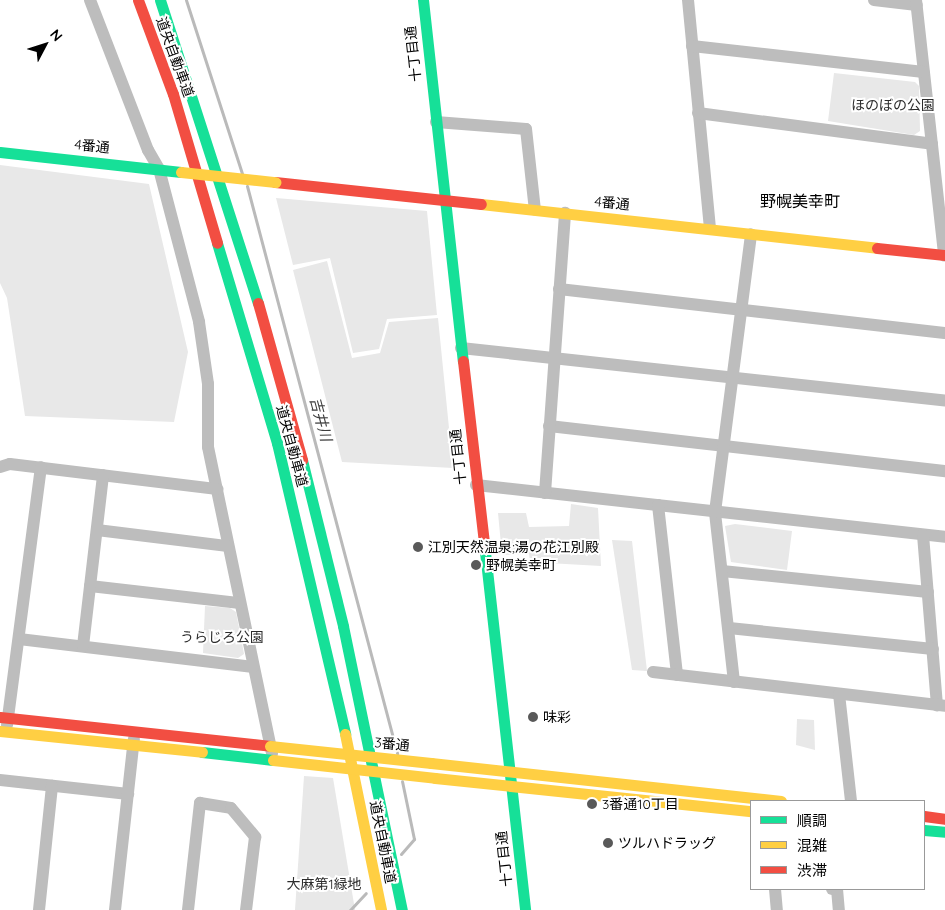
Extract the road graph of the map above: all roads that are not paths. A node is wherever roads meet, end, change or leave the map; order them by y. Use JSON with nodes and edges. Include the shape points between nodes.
{"nodes":[{"id":1,"x":90,"y":0,"type":"edge"},
{"id":2,"x":132,"y":0,"type":"edge"},
{"id":3,"x":138,"y":0,"type":"edge"},
{"id":4,"x":160,"y":0,"type":"edge"},
{"id":5,"x":423,"y":0,"type":"edge"},
{"id":6,"x":688,"y":0,"type":"edge"},
{"id":7,"x":874,"y":0,"type":"edge"},
{"id":8,"x":916,"y":3,"type":"edge"},
{"id":9,"x":692,"y":46,"type":"junction"},
{"id":10,"x":924,"y":72,"type":"junction"},
{"id":11,"x":173,"y":94,"type":"junction"},
{"id":12,"x":698,"y":113,"type":"junction"},
{"id":13,"x":436,"y":122,"type":"junction"},
{"id":14,"x":932,"y":144,"type":"junction"},
{"id":15,"x":0,"y":152,"type":"edge"},
{"id":16,"x":159,"y":168,"type":"junction"},
{"id":17,"x":444,"y":200,"type":"junction"},
{"id":18,"x":535,"y":210,"type":"junction"},
{"id":19,"x":565,"y":213,"type":"junction"},
{"id":20,"x":710,"y":229,"type":"junction"},
{"id":21,"x":752,"y":234,"type":"junction"},
{"id":22,"x":945,"y":255,"type":"edge"},
{"id":23,"x":559,"y":288,"type":"junction"},
{"id":24,"x":742,"y":309,"type":"junction"},
{"id":25,"x":945,"y":333,"type":"edge"},
{"id":26,"x":461,"y":348,"type":"junction"},
{"id":27,"x":554,"y":358,"type":"junction"},
{"id":28,"x":733,"y":377,"type":"junction"},
{"id":29,"x":945,"y":401,"type":"edge"},
{"id":30,"x":550,"y":426,"type":"junction"},
{"id":31,"x":724,"y":445,"type":"junction"},
{"id":32,"x":0,"y":467,"type":"edge"},
{"id":33,"x":41,"y":467,"type":"junction"},
{"id":34,"x":945,"y":471,"type":"edge"},
{"id":35,"x":103,"y":475,"type":"junction"},
{"id":36,"x":476,"y":485,"type":"junction"},
{"id":37,"x":217,"y":489,"type":"junction"},
{"id":38,"x":545,"y":493,"type":"junction"},
{"id":39,"x":658,"y":505,"type":"junction"},
{"id":40,"x":716,"y":512,"type":"junction"},
{"id":41,"x":97,"y":530,"type":"junction"},
{"id":42,"x":923,"y":535,"type":"junction"},
{"id":43,"x":945,"y":537,"type":"edge"},
{"id":44,"x":228,"y":546,"type":"junction"},
{"id":45,"x":722,"y":571,"type":"junction"},
{"id":46,"x":90,"y":586,"type":"junction"},
{"id":47,"x":928,"y":592,"type":"junction"},
{"id":48,"x":240,"y":602,"type":"junction"},
{"id":49,"x":729,"y":628,"type":"junction"},
{"id":50,"x":19,"y":639,"type":"junction"},
{"id":51,"x":83,"y":646,"type":"junction"},
{"id":52,"x":933,"y":649,"type":"junction"},
{"id":53,"x":253,"y":667,"type":"junction"},
{"id":54,"x":653,"y":672,"type":"dead end"},
{"id":55,"x":677,"y":675,"type":"junction"},
{"id":56,"x":734,"y":682,"type":"junction"},
{"id":57,"x":839,"y":694,"type":"junction"},
{"id":58,"x":941,"y":706,"type":"edge"},
{"id":59,"x":4,"y":717,"type":"edge"},
{"id":60,"x":3,"y":731,"type":"edge"},
{"id":61,"x":135,"y":731,"type":"junction"},
{"id":62,"x":134,"y":745,"type":"junction"},
{"id":63,"x":270,"y":746,"type":"junction"},
{"id":64,"x":273,"y":760,"type":"junction"},
{"id":65,"x":508,"y":772,"type":"junction"},
{"id":66,"x":0,"y":780,"type":"edge"},
{"id":67,"x":52,"y":786,"type":"junction"},
{"id":68,"x":511,"y":786,"type":"junction"},
{"id":69,"x":128,"y":794,"type":"junction"},
{"id":70,"x":772,"y":800,"type":"edge"},
{"id":71,"x":851,"y":800,"type":"edge"},
{"id":72,"x":750,"y":811,"type":"edge"},
{"id":73,"x":925,"y":816,"type":"edge"},
{"id":74,"x":945,"y":819,"type":"edge"},
{"id":75,"x":925,"y":830,"type":"edge"},
{"id":76,"x":945,"y":832,"type":"edge"},
{"id":77,"x":775,"y":890,"type":"edge"},
{"id":78,"x":837,"y":890,"type":"edge"},
{"id":79,"x":38,"y":910,"type":"edge"},
{"id":80,"x":115,"y":910,"type":"edge"},
{"id":81,"x":188,"y":910,"type":"edge"},
{"id":82,"x":246,"y":910,"type":"edge"},
{"id":83,"x":381,"y":910,"type":"edge"},
{"id":84,"x":402,"y":910,"type":"edge"},
{"id":85,"x":525,"y":910,"type":"edge"},
{"id":86,"x":777,"y":910,"type":"edge"},
{"id":87,"x":839,"y":910,"type":"edge"}],
"edges":[{"from":1,"to":16,"type":"street","via":[[148,150]]},
{"from":2,"to":11,"type":"main road"},
{"from":3,"to":11,"type":"main road","name":"道央自動車道"},
{"from":4,"to":84,"type":"main road","name":"道央自動車道","via":[[241,243],[297,439],[343,626]]},
{"from":5,"to":13,"type":"main road","name":"十丁目通"},
{"from":6,"to":9,"type":"street"},
{"from":7,"to":8,"type":"street"},
{"from":8,"to":10,"type":"street"},
{"from":9,"to":10,"type":"street"},
{"from":9,"to":12,"type":"street"},
{"from":10,"to":14,"type":"street"},
{"from":11,"to":83,"type":"main road","name":"道央自動車道","via":[[277,443],[323,631]]},
{"from":12,"to":14,"type":"street"},
{"from":12,"to":20,"type":"street"},
{"from":13,"to":17,"type":"main road","name":"十丁目通"},
{"from":13,"to":18,"type":"street","via":[[526,129]]},
{"from":14,"to":22,"type":"street"},
{"from":15,"to":16,"type":"main road","name":"4番通"},
{"from":16,"to":17,"type":"main road","name":"4番通","bridge":true},
{"from":16,"to":37,"type":"street","via":[[204,347],[208,447]]},
{"from":17,"to":18,"type":"main road","name":"4番通"},
{"from":17,"to":26,"type":"main road","name":"十丁目通"},
{"from":18,"to":19,"type":"main road","name":"4番通"},
{"from":19,"to":20,"type":"main road","name":"4番通"},
{"from":19,"to":23,"type":"street"},
{"from":20,"to":21,"type":"main road","name":"4番通"},
{"from":21,"to":22,"type":"main road","name":"4番通"},
{"from":21,"to":24,"type":"street"},
{"from":23,"to":24,"type":"street"},
{"from":23,"to":27,"type":"street"},
{"from":24,"to":25,"type":"street"},
{"from":24,"to":28,"type":"street"},
{"from":26,"to":27,"type":"street"},
{"from":26,"to":36,"type":"main road","name":"十丁目通"},
{"from":27,"to":28,"type":"street"},
{"from":27,"to":30,"type":"street"},
{"from":28,"to":29,"type":"street"},
{"from":28,"to":31,"type":"street"},
{"from":30,"to":31,"type":"street"},
{"from":30,"to":38,"type":"street"},
{"from":31,"to":34,"type":"street"},
{"from":31,"to":40,"type":"street"},
{"from":32,"to":33,"type":"street","via":[[10,464]]},
{"from":33,"to":35,"type":"street"},
{"from":33,"to":50,"type":"street"},
{"from":35,"to":37,"type":"street"},
{"from":35,"to":41,"type":"street"},
{"from":36,"to":38,"type":"street"},
{"from":36,"to":65,"type":"main road","name":"十丁目通"},
{"from":37,"to":44,"type":"street"},
{"from":38,"to":39,"type":"street"},
{"from":39,"to":40,"type":"street"},
{"from":39,"to":55,"type":"street"},
{"from":40,"to":42,"type":"street"},
{"from":40,"to":45,"type":"street"},
{"from":41,"to":44,"type":"street"},
{"from":41,"to":46,"type":"street"},
{"from":42,"to":43,"type":"street"},
{"from":42,"to":47,"type":"street"},
{"from":44,"to":48,"type":"street"},
{"from":45,"to":47,"type":"street"},
{"from":45,"to":49,"type":"street"},
{"from":46,"to":48,"type":"street"},
{"from":46,"to":51,"type":"street"},
{"from":47,"to":52,"type":"street"},
{"from":48,"to":53,"type":"street"},
{"from":49,"to":52,"type":"street"},
{"from":49,"to":56,"type":"street"},
{"from":50,"to":51,"type":"street"},
{"from":50,"to":59,"type":"street"},
{"from":51,"to":53,"type":"street"},
{"from":52,"to":58,"type":"street"},
{"from":53,"to":63,"type":"street"},
{"from":54,"to":55,"type":"street"},
{"from":55,"to":56,"type":"street"},
{"from":56,"to":57,"type":"street"},
{"from":57,"to":58,"type":"street"},
{"from":57,"to":71,"type":"street"},
{"from":59,"to":60,"type":"street"},
{"from":59,"to":61,"type":"main road","name":"3番通"},
{"from":60,"to":62,"type":"main road","name":"3番通"},
{"from":61,"to":62,"type":"street"},
{"from":61,"to":63,"type":"main road","name":"3番通"},
{"from":62,"to":64,"type":"main road","name":"3番通"},
{"from":62,"to":69,"type":"street"},
{"from":63,"to":64,"type":"street"},
{"from":63,"to":65,"type":"main road","name":"3番通","bridge":true},
{"from":64,"to":68,"type":"main road","name":"3番通","bridge":true},
{"from":65,"to":68,"type":"main road","name":"十丁目通"},
{"from":65,"to":70,"type":"main road","name":"3番通"},
{"from":66,"to":67,"type":"street"},
{"from":67,"to":69,"type":"street"},
{"from":67,"to":79,"type":"street"},
{"from":68,"to":72,"type":"main road","name":"3番通"},
{"from":68,"to":85,"type":"main road","name":"十丁目通"},
{"from":69,"to":80,"type":"street"},
{"from":73,"to":74,"type":"main road"},
{"from":75,"to":76,"type":"main road"},
{"from":77,"to":86,"type":"street"},
{"from":78,"to":87,"type":"street"},
{"from":81,"to":82,"type":"street","via":[[200,803],[231,808],[254,837]]}]}
